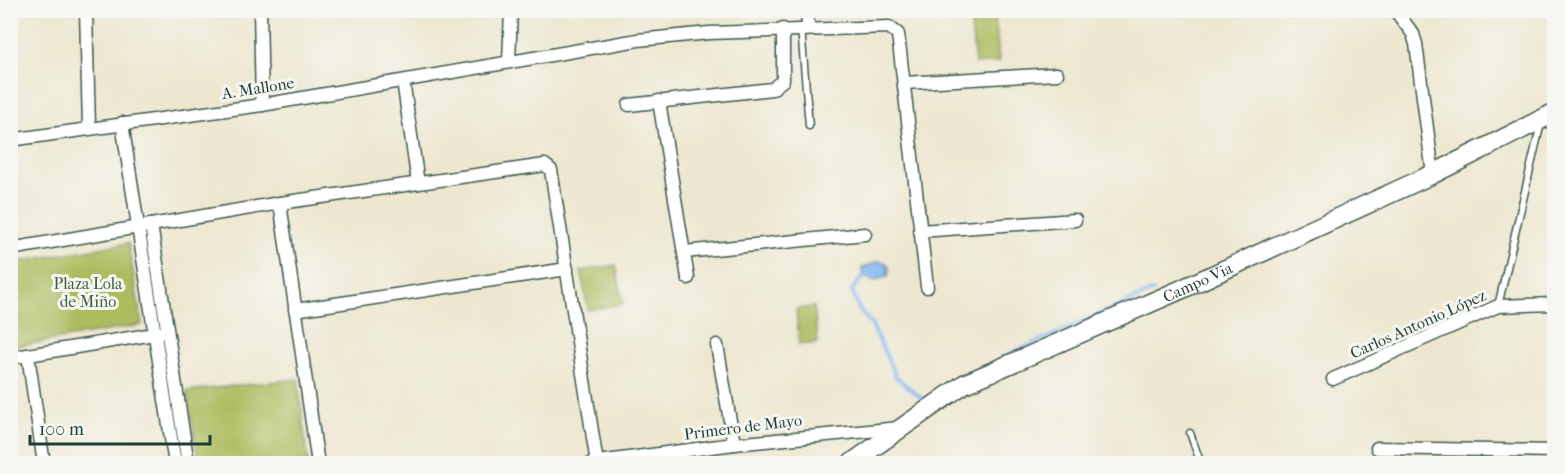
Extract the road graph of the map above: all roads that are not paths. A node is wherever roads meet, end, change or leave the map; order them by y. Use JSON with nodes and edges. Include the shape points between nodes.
{"nodes":[{"id":1,"x":86,"y":10,"type":"edge"},
{"id":2,"x":260,"y":10,"type":"edge"},
{"id":3,"x":511,"y":10,"type":"edge"},
{"id":4,"x":807,"y":10,"type":"edge"},
{"id":5,"x":1395,"y":10,"type":"edge"},
{"id":6,"x":804,"y":28,"type":"junction"},
{"id":7,"x":783,"y":29,"type":"junction"},
{"id":8,"x":509,"y":62,"type":"junction"},
{"id":9,"x":1057,"y":74,"type":"dead end"},
{"id":10,"x":403,"y":81,"type":"junction"},
{"id":11,"x":904,"y":83,"type":"junction"},
{"id":12,"x":659,"y":101,"type":"junction"},
{"id":13,"x":262,"y":105,"type":"junction"},
{"id":14,"x":629,"y":105,"type":"dead end"},
{"id":15,"x":1548,"y":116,"type":"edge"},
{"id":16,"x":122,"y":123,"type":"junction"},
{"id":17,"x":809,"y":126,"type":"dead end"},
{"id":18,"x":89,"y":128,"type":"junction"},
{"id":19,"x":10,"y":140,"type":"edge"},
{"id":20,"x":1433,"y":174,"type":"junction"},
{"id":21,"x":418,"y":183,"type":"junction"},
{"id":22,"x":280,"y":203,"type":"junction"},
{"id":23,"x":1076,"y":220,"type":"dead end"},
{"id":24,"x":145,"y":226,"type":"junction"},
{"id":25,"x":921,"y":231,"type":"junction"},
{"id":26,"x":865,"y":234,"type":"dead end"},
{"id":27,"x":10,"y":249,"type":"edge"},
{"id":28,"x":684,"y":252,"type":"junction"},
{"id":29,"x":567,"y":269,"type":"junction"},
{"id":30,"x":688,"y":278,"type":"dead end"},
{"id":31,"x":927,"y":287,"type":"dead end"},
{"id":32,"x":1554,"y":304,"type":"edge"},
{"id":33,"x":1498,"y":306,"type":"junction"},
{"id":34,"x":295,"y":310,"type":"junction"},
{"id":35,"x":168,"y":331,"type":"junction"},
{"id":36,"x":155,"y":334,"type":"junction"},
{"id":37,"x":717,"y":345,"type":"dead end"},
{"id":38,"x":28,"y":355,"type":"junction"},
{"id":39,"x":10,"y":358,"type":"edge"},
{"id":40,"x":1333,"y":380,"type":"dead end"},
{"id":41,"x":900,"y":428,"type":"junction"},
{"id":42,"x":1190,"y":433,"type":"dead end"},
{"id":43,"x":734,"y":444,"type":"junction"},
{"id":44,"x":1377,"y":448,"type":"dead end"},
{"id":45,"x":1554,"y":451,"type":"edge"},
{"id":46,"x":594,"y":463,"type":"edge"},
{"id":47,"x":44,"y":464,"type":"edge"},
{"id":48,"x":175,"y":464,"type":"edge"},
{"id":49,"x":188,"y":464,"type":"edge"},
{"id":50,"x":318,"y":464,"type":"edge"},
{"id":51,"x":850,"y":464,"type":"edge"},
{"id":52,"x":1201,"y":464,"type":"edge"}],
"edges":[{"from":1,"to":18,"type":"street"},
{"from":2,"to":13,"type":"street"},
{"from":3,"to":8,"type":"street"},
{"from":4,"to":6,"type":"street"},
{"from":5,"to":20,"type":"street","via":[[1416,44]]},
{"from":6,"to":7,"type":"street","name":"A. Mallone"},
{"from":6,"to":11,"type":"street","name":"A. Mallone","via":[[894,28]]},
{"from":6,"to":17,"type":"lane"},
{"from":7,"to":8,"type":"street","name":"A. Mallone","via":[[638,40]]},
{"from":7,"to":12,"type":"street","via":[[783,80],[775,87]]},
{"from":8,"to":10,"type":"street","name":"A. Mallone"},
{"from":9,"to":11,"type":"street"},
{"from":10,"to":13,"type":"street","name":"A. Mallone"},
{"from":10,"to":21,"type":"street"},
{"from":11,"to":25,"type":"street"},
{"from":12,"to":14,"type":"street"},
{"from":12,"to":28,"type":"street"},
{"from":13,"to":16,"type":"street","name":"A. Mallone"},
{"from":15,"to":20,"type":"street","name":"Campo Via"},
{"from":15,"to":33,"type":"lane"},
{"from":16,"to":18,"type":"street","name":"A. Mallone"},
{"from":16,"to":24,"type":"street"},
{"from":18,"to":19,"type":"street","name":"A. Mallone"},
{"from":20,"to":41,"type":"street","name":"Campo Via","via":[[964,384]]},
{"from":21,"to":22,"type":"street"},
{"from":21,"to":29,"type":"street","via":[[548,166]]},
{"from":22,"to":24,"type":"street"},
{"from":22,"to":34,"type":"street"},
{"from":23,"to":25,"type":"street"},
{"from":24,"to":27,"type":"street"},
{"from":24,"to":35,"type":"street"},
{"from":24,"to":36,"type":"street"},
{"from":25,"to":31,"type":"street"},
{"from":26,"to":28,"type":"street"},
{"from":28,"to":30,"type":"street"},
{"from":29,"to":34,"type":"street"},
{"from":29,"to":46,"type":"street"},
{"from":32,"to":33,"type":"street","name":"Carlos Antonio López"},
{"from":33,"to":40,"type":"street","name":"Carlos Antonio López"},
{"from":34,"to":50,"type":"street"},
{"from":35,"to":36,"type":"street"},
{"from":35,"to":49,"type":"street"},
{"from":36,"to":38,"type":"street"},
{"from":36,"to":48,"type":"street"},
{"from":37,"to":43,"type":"street"},
{"from":38,"to":39,"type":"street"},
{"from":38,"to":47,"type":"street"},
{"from":41,"to":43,"type":"street","name":"Primero de Mayo"},
{"from":41,"to":51,"type":"street","name":"Campo Via"},
{"from":42,"to":52,"type":"lane"},
{"from":43,"to":46,"type":"street","name":"Primero de Mayo"},
{"from":44,"to":45,"type":"street"}]}
